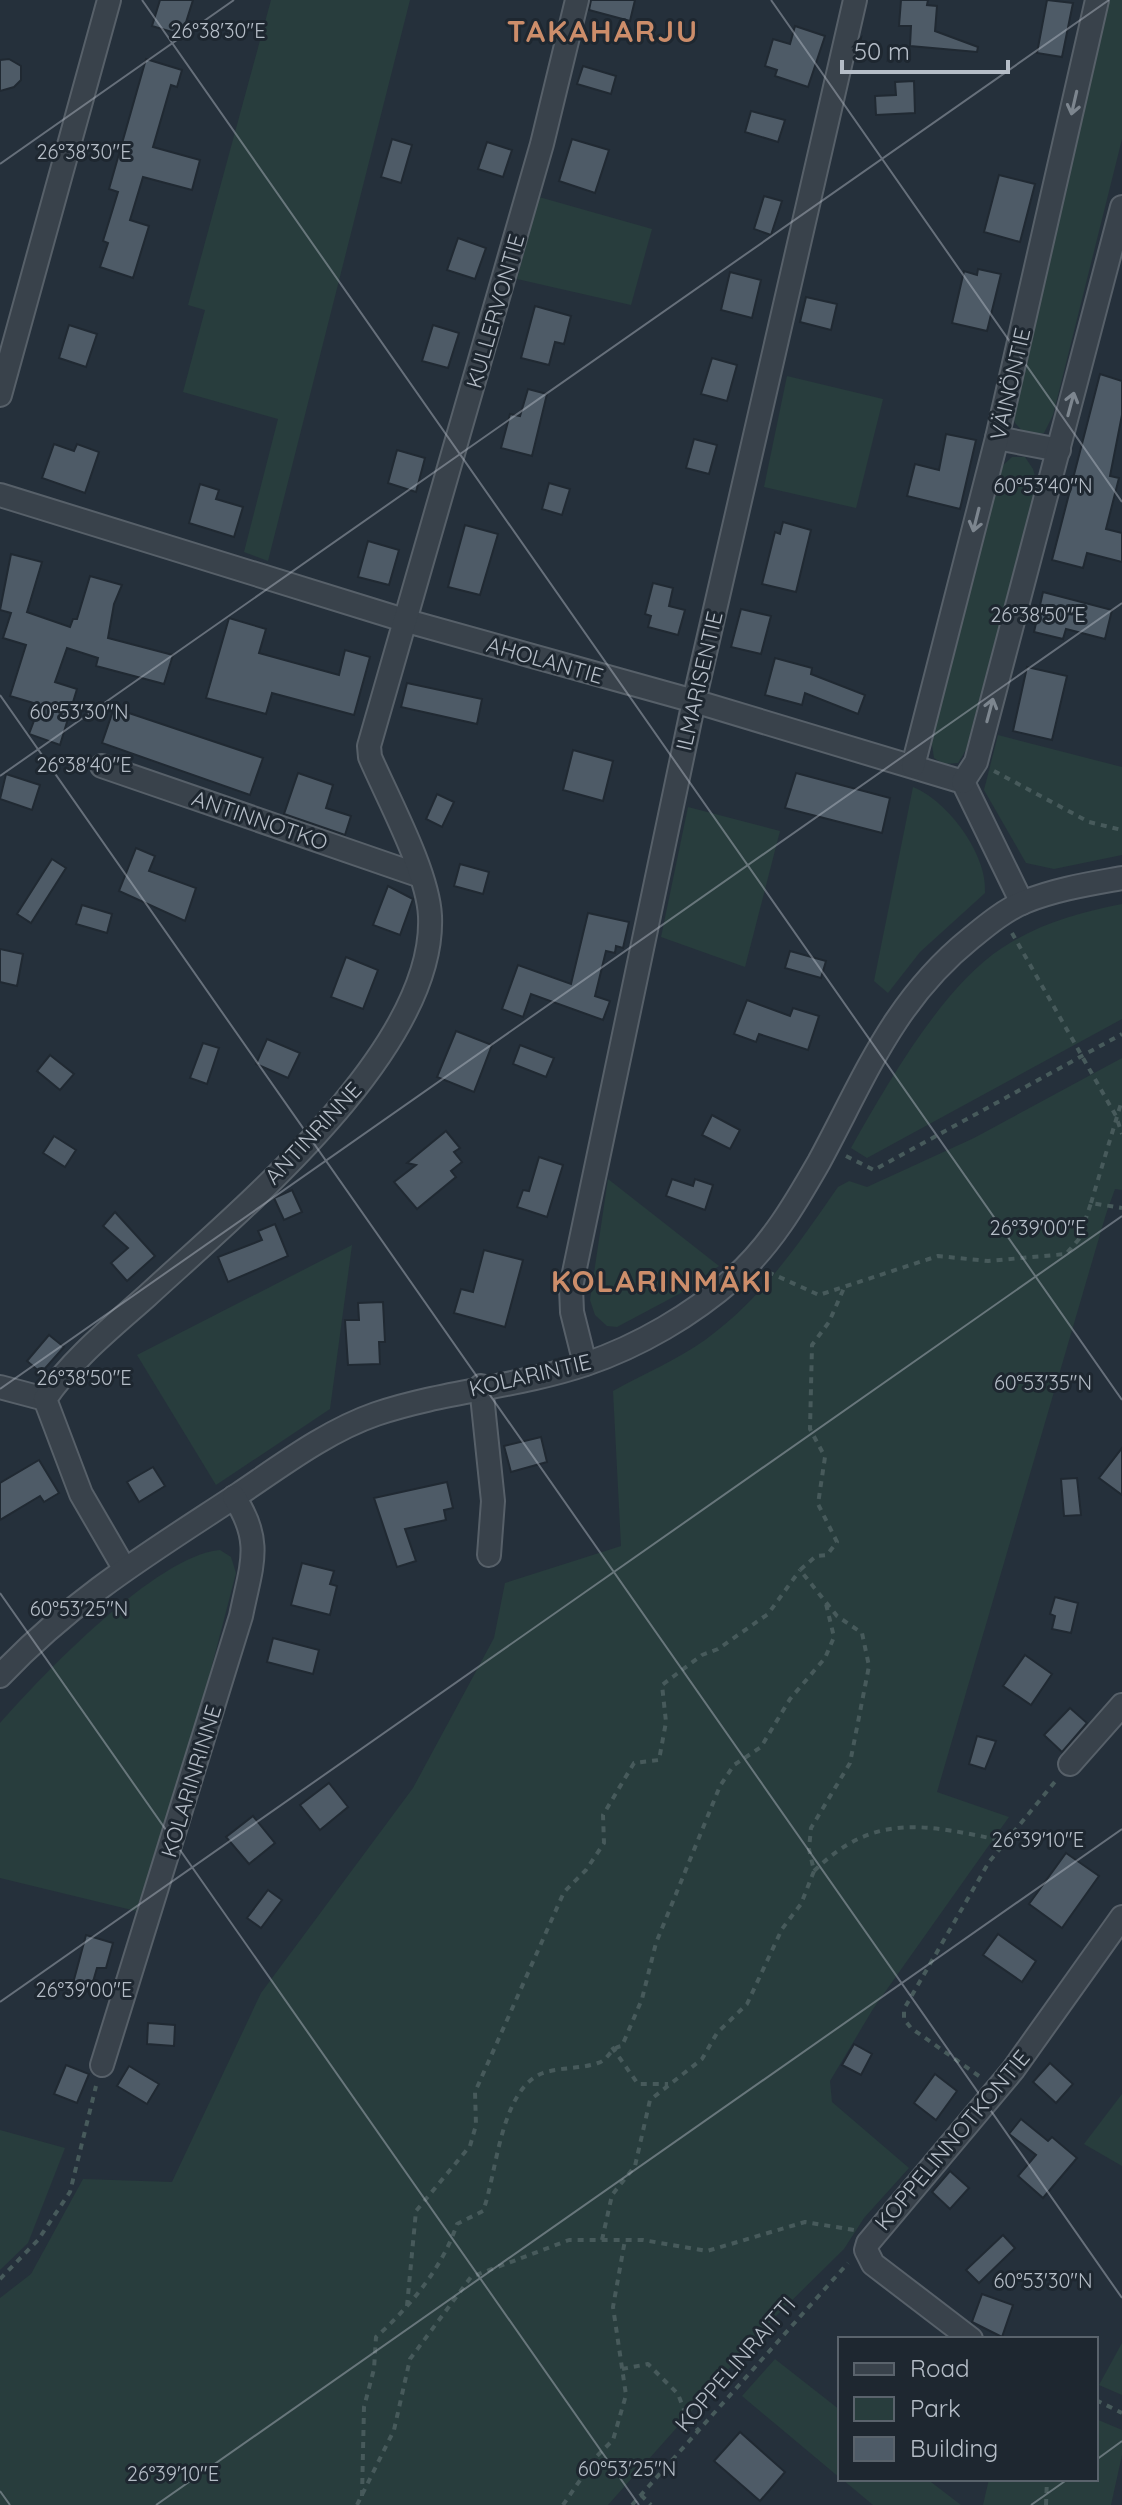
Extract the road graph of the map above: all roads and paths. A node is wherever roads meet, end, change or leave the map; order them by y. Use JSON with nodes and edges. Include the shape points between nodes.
{"nodes":[{"id":1,"x":109,"y":0,"type":"edge"},
{"id":2,"x":577,"y":0,"type":"edge"},
{"id":3,"x":855,"y":0,"type":"edge"},
{"id":4,"x":1097,"y":0,"type":"edge"},
{"id":5,"x":1122,"y":207,"type":"edge"},
{"id":6,"x":0,"y":395,"type":"edge"},
{"id":7,"x":997,"y":438,"type":"junction"},
{"id":8,"x":1059,"y":450,"type":"junction"},
{"id":9,"x":0,"y":495,"type":"edge"},
{"id":10,"x":407,"y":621,"type":"junction"},
{"id":11,"x":694,"y":701,"type":"junction"},
{"id":12,"x":976,"y":762,"type":"junction"},
{"id":13,"x":102,"y":766,"type":"dead end"},
{"id":14,"x":913,"y":766,"type":"junction"},
{"id":15,"x":963,"y":782,"type":"junction"},
{"id":16,"x":1122,"y":830,"type":"edge"},
{"id":17,"x":418,"y":875,"type":"junction"},
{"id":18,"x":1122,"y":878,"type":"edge"},
{"id":19,"x":1022,"y":913,"type":"junction"},
{"id":20,"x":1122,"y":1034,"type":"edge"},
{"id":21,"x":1080,"y":1056,"type":"junction"},
{"id":22,"x":1122,"y":1100,"type":"edge"},
{"id":23,"x":1116,"y":1116,"type":"junction"},
{"id":24,"x":1122,"y":1134,"type":"edge"},
{"id":25,"x":841,"y":1153,"type":"dead end"},
{"id":26,"x":1091,"y":1203,"type":"junction"},
{"id":27,"x":1122,"y":1208,"type":"edge"},
{"id":28,"x":763,"y":1269,"type":"dead end"},
{"id":29,"x":844,"y":1288,"type":"junction"},
{"id":30,"x":585,"y":1364,"type":"junction"},
{"id":31,"x":481,"y":1386,"type":"junction"},
{"id":32,"x":0,"y":1387,"type":"edge"},
{"id":33,"x":45,"y":1399,"type":"junction"},
{"id":34,"x":234,"y":1497,"type":"junction"},
{"id":35,"x":489,"y":1555,"type":"dead end"},
{"id":36,"x":124,"y":1568,"type":"junction"},
{"id":37,"x":800,"y":1570,"type":"junction"},
{"id":38,"x":826,"y":1602,"type":"junction"},
{"id":39,"x":0,"y":1676,"type":"edge"},
{"id":40,"x":1122,"y":1705,"type":"edge"},
{"id":41,"x":1070,"y":1764,"type":"joint"},
{"id":42,"x":1004,"y":1841,"type":"junction"},
{"id":43,"x":814,"y":1871,"type":"junction"},
{"id":44,"x":1122,"y":1917,"type":"edge"},
{"id":45,"x":612,"y":2047,"type":"junction"},
{"id":46,"x":102,"y":2065,"type":"joint"},
{"id":47,"x":671,"y":2084,"type":"junction"},
{"id":48,"x":997,"y":2090,"type":"junction"},
{"id":49,"x":602,"y":2240,"type":"junction"},
{"id":50,"x":625,"y":2240,"type":"junction"},
{"id":51,"x":870,"y":2242,"type":"junction"},
{"id":52,"x":0,"y":2279,"type":"edge"},
{"id":53,"x":406,"y":2311,"type":"junction"},
{"id":54,"x":968,"y":2337,"type":"edge"},
{"id":55,"x":622,"y":2369,"type":"junction"},
{"id":56,"x":1098,"y":2401,"type":"edge"},
{"id":57,"x":1122,"y":2413,"type":"edge"},
{"id":58,"x":699,"y":2430,"type":"junction"},
{"id":59,"x":1047,"y":2481,"type":"edge"},
{"id":60,"x":641,"y":2495,"type":"junction"},
{"id":61,"x":362,"y":2496,"type":"junction"},
{"id":62,"x":357,"y":2505,"type":"edge"},
{"id":63,"x":563,"y":2505,"type":"edge"},
{"id":64,"x":632,"y":2505,"type":"edge"},
{"id":65,"x":651,"y":2505,"type":"edge"},
{"id":66,"x":1046,"y":2505,"type":"edge"}],
"edges":[{"from":1,"to":6,"type":"street"},
{"from":2,"to":10,"type":"street","name":"KULLERVONTIE","via":[[542,144]]},
{"from":3,"to":11,"type":"street","name":"ILMARISENTIE"},
{"from":4,"to":7,"type":"street","name":"VÄINÖNTIE","one_way":true},
{"from":8,"to":5,"type":"street","one_way":true},
{"from":7,"to":8,"type":"street"},
{"from":7,"to":14,"type":"street","name":"VÄINÖNTIE","one_way":true},
{"from":12,"to":8,"type":"street","one_way":true},
{"from":9,"to":10,"type":"street","name":"AHOLANTIE"},
{"from":10,"to":11,"type":"street","name":"AHOLANTIE"},
{"from":10,"to":17,"type":"street","name":"ANTINRINNE","via":[[369,746]]},
{"from":11,"to":14,"type":"street","name":"AHOLANTIE"},
{"from":11,"to":30,"type":"street","name":"ILMARISENTIE","via":[[571,1287]]},
{"from":12,"to":15,"type":"street"},
{"from":12,"to":16,"type":"path","via":[[1089,822]]},
{"from":13,"to":17,"type":"street","name":"ANTINNOTKO"},
{"from":14,"to":15,"type":"street","name":"AHOLANTIE"},
{"from":15,"to":19,"type":"street"},
{"from":17,"to":33,"type":"street","name":"ANTINRINNE","via":[[430,912],[424,965],[370,1072],[232,1218],[88,1349]]},
{"from":18,"to":19,"type":"street","name":"KOLARINTIE","via":[[1065,888]]},
{"from":19,"to":21,"type":"path","via":[[1010,929]]},
{"from":19,"to":30,"type":"street","name":"KOLARINTIE","via":[[978,932],[924,980],[884,1036],[797,1201],[768,1243],[734,1278],[685,1314],[650,1336]]},
{"from":20,"to":21,"type":"path"},
{"from":21,"to":23,"type":"path"},
{"from":21,"to":25,"type":"path","via":[[874,1170]]},
{"from":22,"to":23,"type":"path"},
{"from":23,"to":24,"type":"path"},
{"from":23,"to":26,"type":"path"},
{"from":26,"to":27,"type":"path"},
{"from":26,"to":29,"type":"path","via":[[1079,1239],[1066,1254],[988,1261],[938,1256]]},
{"from":28,"to":29,"type":"path","via":[[819,1295]]},
{"from":29,"to":37,"type":"path","via":[[812,1345],[810,1429],[825,1457],[818,1504],[837,1542],[827,1555],[816,1556]]},
{"from":30,"to":31,"type":"street","name":"KOLARINTIE"},
{"from":31,"to":34,"type":"street","name":"KOLARINTIE","via":[[346,1427]]},
{"from":31,"to":35,"type":"street","via":[[493,1501]]},
{"from":32,"to":33,"type":"street"},
{"from":33,"to":36,"type":"street","via":[[81,1494]]},
{"from":34,"to":36,"type":"street","name":"KOLARINTIE"},
{"from":34,"to":46,"type":"street","name":"KOLARINRINNE","via":[[253,1531],[241,1616]]},
{"from":36,"to":39,"type":"street","name":"KOLARINTIE","via":[[59,1617]]},
{"from":37,"to":38,"type":"path"},
{"from":37,"to":53,"type":"path","via":[[768,1614],[662,1685],[666,1722],[659,1760],[634,1763],[603,1815],[604,1843],[564,1892],[475,2092],[476,2125],[470,2146],[416,2211]]},
{"from":38,"to":43,"type":"path","via":[[862,1633],[869,1666],[850,1763],[811,1828]]},
{"from":38,"to":45,"type":"path","via":[[834,1637],[825,1658],[790,1699],[761,1747],[734,1765],[720,1786],[656,1943],[642,1999],[622,2046]]},
{"from":40,"to":41,"type":"street"},
{"from":41,"to":42,"type":"path"},
{"from":42,"to":43,"type":"path","via":[[907,1825],[885,1828],[851,1841]]},
{"from":42,"to":48,"type":"path","via":[[904,2009],[911,2028]]},
{"from":43,"to":47,"type":"path","via":[[747,2004],[717,2033],[702,2059]]},
{"from":44,"to":48,"type":"street","name":"KOPPELINNOTKONTIE"},
{"from":45,"to":47,"type":"path","via":[[638,2084]]},
{"from":45,"to":53,"type":"path","via":[[597,2064],[553,2071],[528,2082],[497,2145],[483,2211],[457,2224],[448,2254]]},
{"from":46,"to":52,"type":"path","via":[[70,2192],[38,2240]]},
{"from":47,"to":49,"type":"path","via":[[650,2100],[635,2166],[612,2195]]},
{"from":48,"to":51,"type":"street","name":"KOPPELINNOTKONTIE"},
{"from":49,"to":50,"type":"path"},
{"from":49,"to":61,"type":"path","via":[[569,2240],[471,2277],[410,2359],[394,2430]]},
{"from":50,"to":51,"type":"path","via":[[707,2251],[805,2222]]},
{"from":50,"to":55,"type":"path","via":[[613,2307]]},
{"from":51,"to":54,"type":"street","name":"KOPPELINNOTKONTIE","via":[[873,2264]]},
{"from":51,"to":58,"type":"path","name":"KOPPELINRAITTI"},
{"from":53,"to":61,"type":"path","via":[[376,2337],[364,2407]]},
{"from":55,"to":58,"type":"path","via":[[648,2364],[678,2394]]},
{"from":55,"to":63,"type":"path","via":[[626,2395],[613,2440]]},
{"from":56,"to":57,"type":"path"},
{"from":58,"to":60,"type":"path","name":"KOPPELINRAITTI"},
{"from":59,"to":66,"type":"path"},
{"from":60,"to":64,"type":"path","name":"KOPPELINRAITTI"},
{"from":60,"to":65,"type":"path"},
{"from":61,"to":62,"type":"path"}]}
